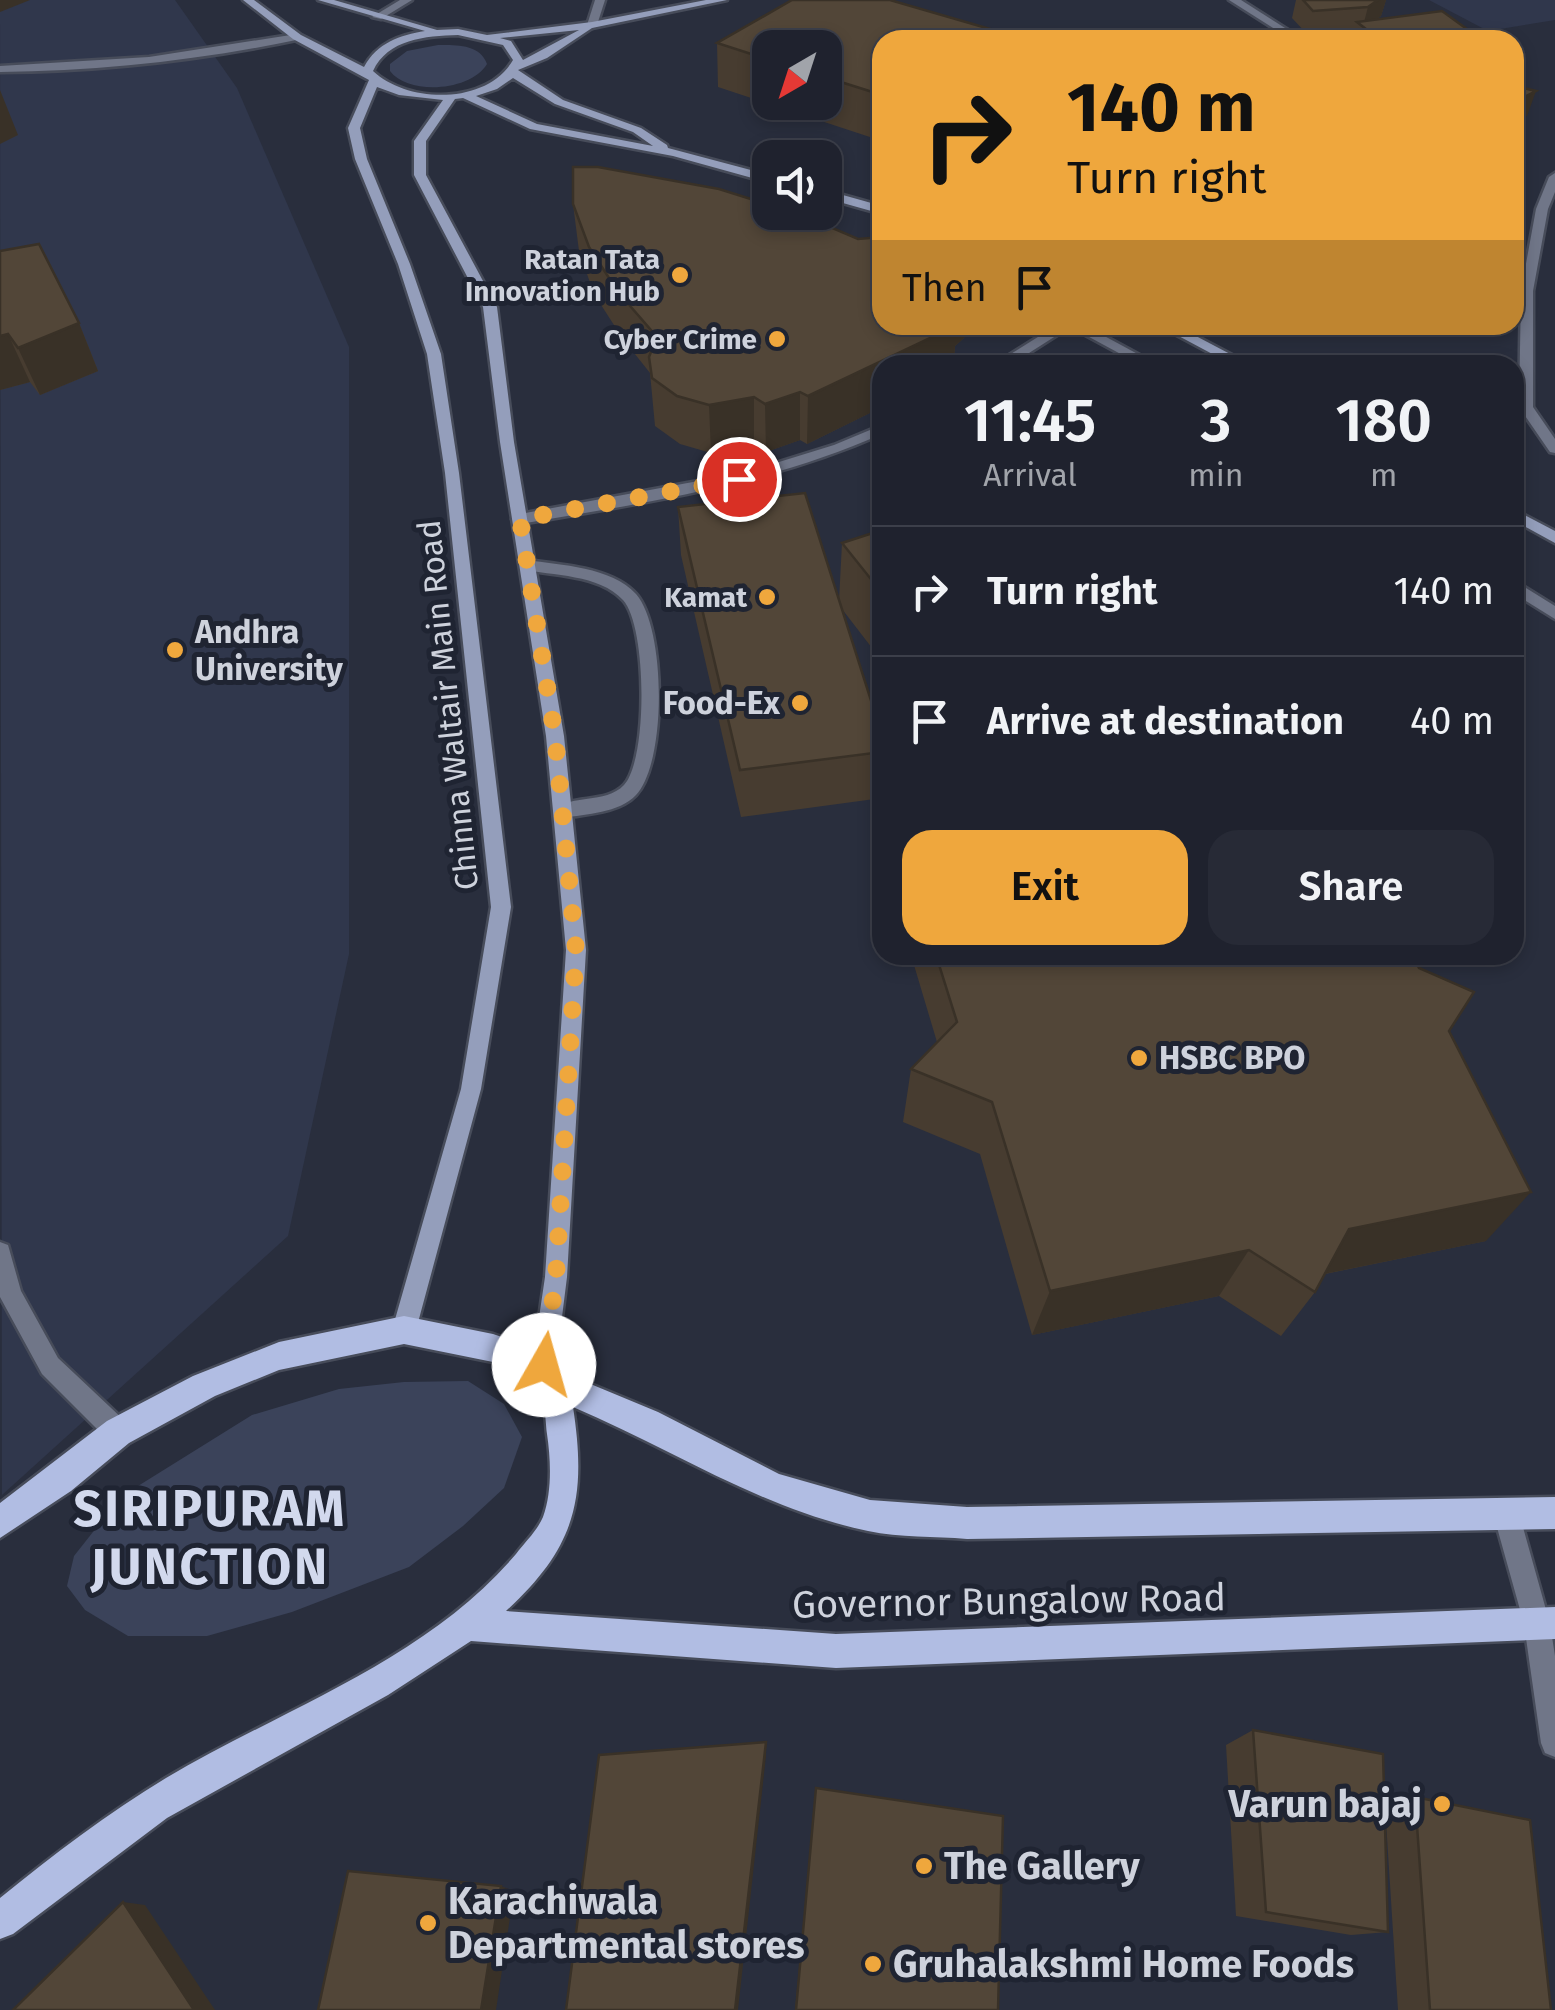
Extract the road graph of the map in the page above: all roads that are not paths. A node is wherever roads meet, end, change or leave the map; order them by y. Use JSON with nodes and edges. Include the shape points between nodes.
{"nodes":[{"id":1,"x":248,"y":0,"type":"edge"},
{"id":2,"x":324,"y":0,"type":"edge"},
{"id":3,"x":407,"y":0,"type":"edge"},
{"id":4,"x":600,"y":0,"type":"edge"},
{"id":5,"x":722,"y":0,"type":"edge"},
{"id":6,"x":1234,"y":0,"type":"edge"},
{"id":7,"x":377,"y":17,"type":"junction"},
{"id":8,"x":592,"y":25,"type":"junction"},
{"id":9,"x":1283,"y":30,"type":"edge"},
{"id":10,"x":442,"y":32,"type":"junction"},
{"id":11,"x":297,"y":37,"type":"junction"},
{"id":12,"x":490,"y":37,"type":"junction"},
{"id":13,"x":0,"y":69,"type":"edge"},
{"id":14,"x":515,"y":69,"type":"junction"},
{"id":15,"x":370,"y":77,"type":"junction"},
{"id":16,"x":458,"y":96,"type":"junction"},
{"id":17,"x":674,"y":154,"type":"junction"},
{"id":18,"x":752,"y":175,"type":"edge"},
{"id":19,"x":1555,"y":177,"type":"edge"},
{"id":20,"x":842,"y":199,"type":"edge"},
{"id":21,"x":872,"y":207,"type":"edge"},
{"id":22,"x":1050,"y":335,"type":"edge"},
{"id":23,"x":1093,"y":335,"type":"edge"},
{"id":24,"x":1185,"y":335,"type":"edge"},
{"id":25,"x":1016,"y":355,"type":"edge"},
{"id":26,"x":1132,"y":355,"type":"edge"},
{"id":27,"x":1224,"y":355,"type":"edge"},
{"id":28,"x":872,"y":433,"type":"edge"},
{"id":29,"x":1555,"y":449,"type":"edge"},
{"id":30,"x":520,"y":519,"type":"junction"},
{"id":31,"x":1524,"y":521,"type":"edge"},
{"id":32,"x":1555,"y":538,"type":"edge"},
{"id":33,"x":527,"y":565,"type":"junction"},
{"id":34,"x":1524,"y":592,"type":"edge"},
{"id":35,"x":1555,"y":614,"type":"edge"},
{"id":36,"x":563,"y":811,"type":"junction"},
{"id":37,"x":0,"y":1252,"type":"edge"},
{"id":38,"x":404,"y":1330,"type":"junction"},
{"id":39,"x":549,"y":1374,"type":"junction"},
{"id":40,"x":118,"y":1432,"type":"junction"},
{"id":41,"x":1555,"y":1512,"type":"edge"},
{"id":42,"x":1506,"y":1513,"type":"junction"},
{"id":43,"x":0,"y":1522,"type":"edge"},
{"id":44,"x":1546,"y":1623,"type":"edge"},
{"id":45,"x":466,"y":1624,"type":"junction"},
{"id":46,"x":1555,"y":1743,"type":"edge"},
{"id":47,"x":0,"y":1921,"type":"edge"}],
"edges":[{"from":1,"to":11,"type":"street"},
{"from":2,"to":7,"type":"street"},
{"from":3,"to":7,"type":"street"},
{"from":4,"to":8,"type":"street"},
{"from":5,"to":8,"type":"street"},
{"from":6,"to":9,"type":"street"},
{"from":7,"to":10,"type":"street"},
{"from":8,"to":12,"type":"street"},
{"from":8,"to":14,"type":"street"},
{"from":10,"to":12,"type":"street"},
{"from":10,"to":15,"type":"street","via":[[392,43],[372,57]]},
{"from":11,"to":13,"type":"street","via":[[156,61]]},
{"from":11,"to":15,"type":"street"},
{"from":12,"to":14,"type":"street","via":[[516,53]]},
{"from":14,"to":16,"type":"street","via":[[486,89]]},
{"from":14,"to":17,"type":"street","via":[[558,102],[638,130]]},
{"from":15,"to":16,"type":"street","via":[[404,95]]},
{"from":15,"to":38,"type":"street","name":"Chinna Waltair Main Road","via":[[354,128],[434,354],[502,907],[471,1089]]},
{"from":16,"to":17,"type":"street","via":[[534,127]]},
{"from":16,"to":30,"type":"street","via":[[420,141],[420,175],[490,308]]},
{"from":17,"to":18,"type":"street"},
{"from":19,"to":29,"type":"street","via":[[1527,291],[1526,387],[1526,407]]},
{"from":20,"to":21,"type":"street"},
{"from":22,"to":25,"type":"street"},
{"from":23,"to":26,"type":"street"},
{"from":24,"to":27,"type":"street"},
{"from":28,"to":30,"type":"street","via":[[792,465],[713,486]]},
{"from":30,"to":33,"type":"street"},
{"from":31,"to":32,"type":"street"},
{"from":33,"to":36,"type":"street"},
{"from":33,"to":36,"type":"street","via":[[612,586],[633,599],[641,620],[651,728],[646,763],[632,790],[606,804]]},
{"from":34,"to":35,"type":"street"},
{"from":36,"to":39,"type":"street","via":[[576,950]]},
{"from":37,"to":40,"type":"street","via":[[10,1294],[50,1366]]},
{"from":38,"to":39,"type":"main road","via":[[494,1348]]},
{"from":38,"to":40,"type":"main road","via":[[279,1356]]},
{"from":39,"to":42,"type":"main road","via":[[774,1488],[870,1516],[984,1522]]},
{"from":39,"to":45,"type":"main road","via":[[565,1448],[563,1498],[549,1538]]},
{"from":40,"to":43,"type":"main road"},
{"from":41,"to":42,"type":"main road"},
{"from":42,"to":44,"type":"street"},
{"from":44,"to":45,"type":"main road","name":"Governor Bungalow Road","via":[[836,1651]]},
{"from":44,"to":46,"type":"street"},
{"from":45,"to":47,"type":"main road","via":[[332,1710],[179,1790]]}]}
